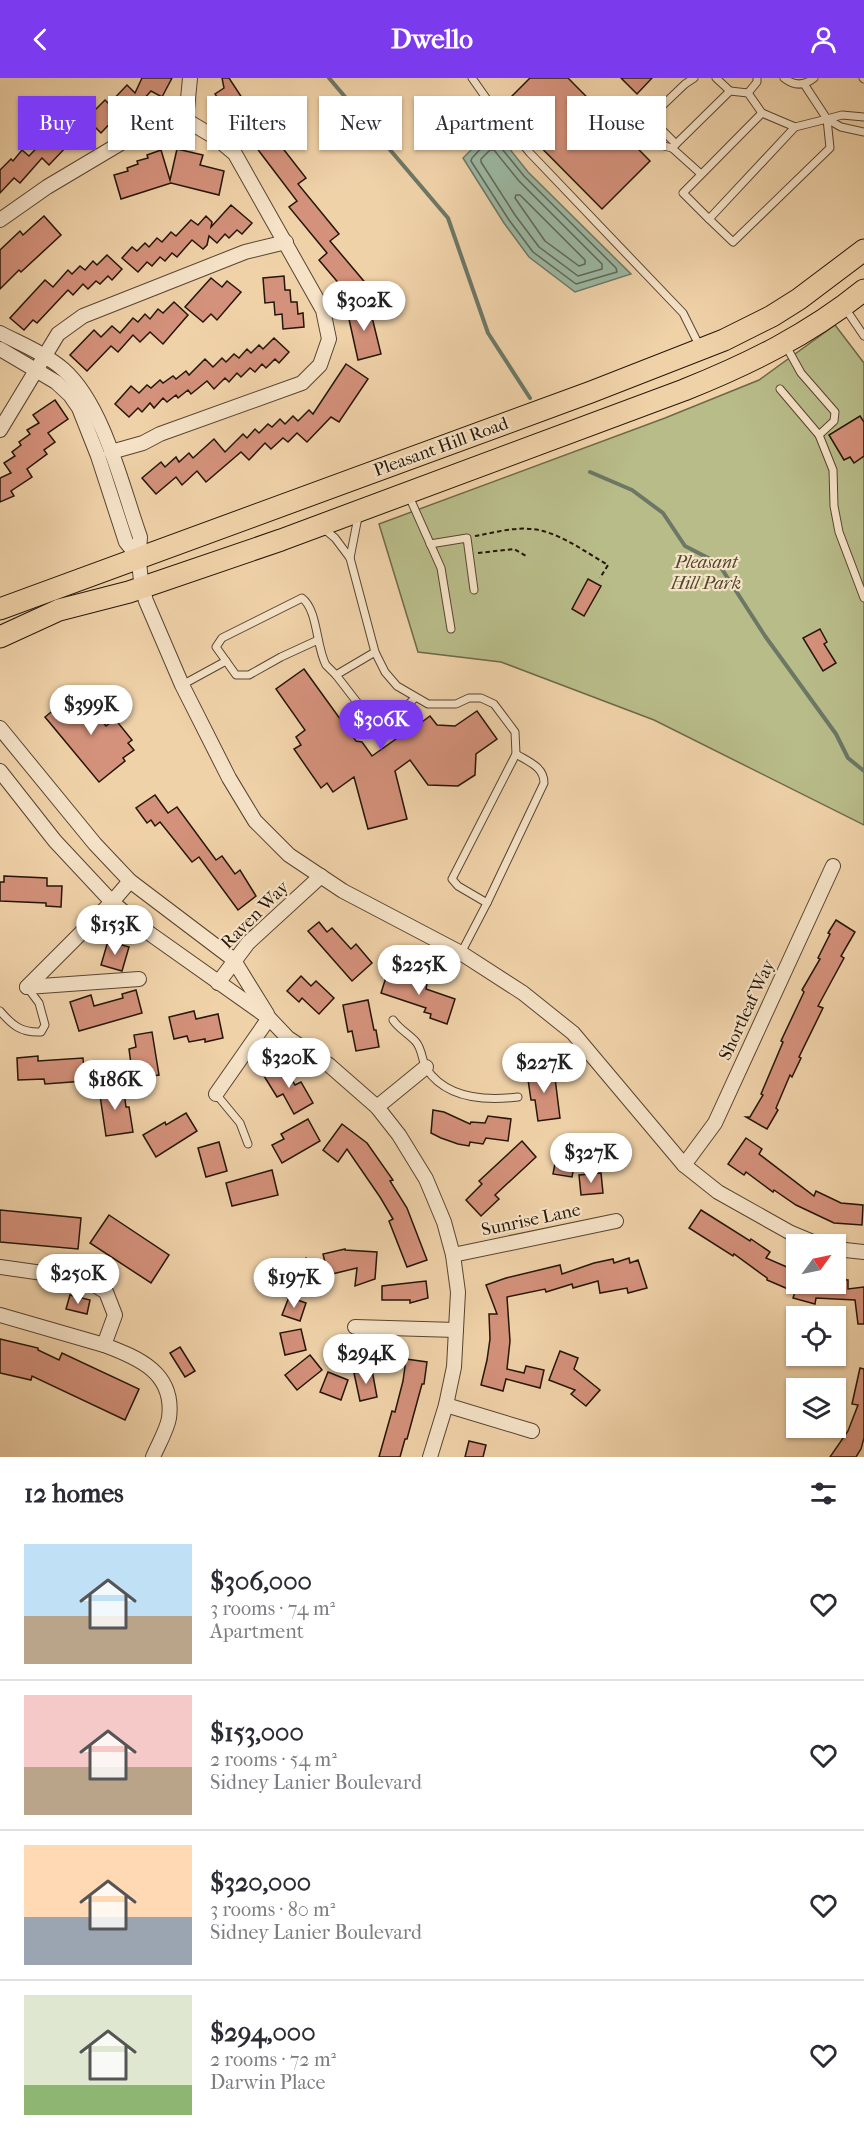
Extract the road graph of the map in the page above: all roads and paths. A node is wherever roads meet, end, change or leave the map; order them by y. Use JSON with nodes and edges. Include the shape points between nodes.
{"nodes":[{"id":1,"x":190,"y":78,"type":"edge"},
{"id":2,"x":472,"y":78,"type":"edge"},
{"id":3,"x":694,"y":78,"type":"edge"},
{"id":4,"x":716,"y":78,"type":"edge"},
{"id":5,"x":757,"y":78,"type":"edge"},
{"id":6,"x":784,"y":78,"type":"edge"},
{"id":7,"x":814,"y":78,"type":"edge"},
{"id":8,"x":804,"y":84,"type":"junction"},
{"id":9,"x":730,"y":91,"type":"junction"},
{"id":10,"x":748,"y":93,"type":"junction"},
{"id":11,"x":188,"y":96,"type":"edge"},
{"id":12,"x":666,"y":102,"type":"edge"},
{"id":13,"x":762,"y":113,"type":"junction"},
{"id":14,"x":864,"y":117,"type":"edge"},
{"id":15,"x":827,"y":119,"type":"junction"},
{"id":16,"x":195,"y":125,"type":"edge"},
{"id":17,"x":795,"y":127,"type":"junction"},
{"id":18,"x":864,"y":132,"type":"edge"},
{"id":19,"x":666,"y":137,"type":"edge"},
{"id":20,"x":666,"y":145,"type":"edge"},
{"id":21,"x":674,"y":146,"type":"junction"},
{"id":22,"x":109,"y":150,"type":"edge"},
{"id":23,"x":701,"y":174,"type":"junction"},
{"id":24,"x":709,"y":219,"type":"junction"},
{"id":25,"x":0,"y":220,"type":"edge"},
{"id":26,"x":286,"y":242,"type":"junction"},
{"id":27,"x":864,"y":250,"type":"edge"},
{"id":28,"x":864,"y":290,"type":"edge"},
{"id":29,"x":844,"y":306,"type":"junction"},
{"id":30,"x":0,"y":333,"type":"edge"},
{"id":31,"x":864,"y":336,"type":"edge"},
{"id":32,"x":785,"y":344,"type":"junction"},
{"id":33,"x":0,"y":349,"type":"edge"},
{"id":34,"x":701,"y":349,"type":"junction"},
{"id":35,"x":39,"y":363,"type":"junction"},
{"id":36,"x":780,"y":389,"type":"dead end"},
{"id":37,"x":0,"y":430,"type":"edge"},
{"id":38,"x":819,"y":435,"type":"junction"},
{"id":39,"x":111,"y":452,"type":"junction"},
{"id":40,"x":407,"y":492,"type":"junction"},
{"id":41,"x":361,"y":510,"type":"junction"},
{"id":42,"x":320,"y":525,"type":"junction"},
{"id":43,"x":467,"y":538,"type":"junction"},
{"id":44,"x":430,"y":544,"type":"junction"},
{"id":45,"x":469,"y":554,"type":"junction"},
{"id":46,"x":138,"y":556,"type":"junction"},
{"id":47,"x":526,"y":556,"type":"dead end"},
{"id":48,"x":350,"y":558,"type":"junction"},
{"id":49,"x":600,"y":578,"type":"dead end"},
{"id":50,"x":142,"y":588,"type":"junction"},
{"id":51,"x":474,"y":590,"type":"dead end"},
{"id":52,"x":864,"y":598,"type":"edge"},
{"id":53,"x":0,"y":609,"type":"edge"},
{"id":54,"x":451,"y":629,"type":"dead end"},
{"id":55,"x":0,"y":637,"type":"edge"},
{"id":56,"x":318,"y":640,"type":"junction"},
{"id":57,"x":375,"y":652,"type":"junction"},
{"id":58,"x":226,"y":661,"type":"junction"},
{"id":59,"x":336,"y":675,"type":"junction"},
{"id":60,"x":182,"y":685,"type":"junction"},
{"id":61,"x":415,"y":698,"type":"junction"},
{"id":62,"x":402,"y":710,"type":"dead end"},
{"id":63,"x":388,"y":720,"type":"dead end"},
{"id":64,"x":0,"y":728,"type":"edge"},
{"id":65,"x":20,"y":753,"type":"junction"},
{"id":66,"x":516,"y":754,"type":"junction"},
{"id":67,"x":0,"y":770,"type":"edge"},
{"id":68,"x":833,"y":866,"type":"dead end"},
{"id":69,"x":321,"y":876,"type":"junction"},
{"id":70,"x":130,"y":881,"type":"junction"},
{"id":71,"x":112,"y":902,"type":"junction"},
{"id":72,"x":487,"y":903,"type":"junction"},
{"id":73,"x":461,"y":953,"type":"junction"},
{"id":74,"x":233,"y":959,"type":"junction"},
{"id":75,"x":139,"y":979,"type":"dead end"},
{"id":76,"x":218,"y":983,"type":"junction"},
{"id":77,"x":27,"y":987,"type":"junction"},
{"id":78,"x":0,"y":1011,"type":"edge"},
{"id":79,"x":270,"y":1018,"type":"junction"},
{"id":80,"x":393,"y":1020,"type":"dead end"},
{"id":81,"x":426,"y":1067,"type":"junction"},
{"id":82,"x":216,"y":1094,"type":"joint"},
{"id":83,"x":518,"y":1097,"type":"dead end"},
{"id":84,"x":377,"y":1107,"type":"junction"},
{"id":85,"x":248,"y":1144,"type":"dead end"},
{"id":86,"x":684,"y":1164,"type":"junction"},
{"id":87,"x":616,"y":1221,"type":"dead end"},
{"id":88,"x":793,"y":1234,"type":"edge"},
{"id":89,"x":846,"y":1251,"type":"edge"},
{"id":90,"x":864,"y":1252,"type":"edge"},
{"id":91,"x":453,"y":1255,"type":"junction"},
{"id":92,"x":0,"y":1266,"type":"edge"},
{"id":93,"x":0,"y":1315,"type":"edge"},
{"id":94,"x":355,"y":1327,"type":"dead end"},
{"id":95,"x":456,"y":1330,"type":"junction"},
{"id":96,"x":104,"y":1345,"type":"junction"},
{"id":97,"x":446,"y":1404,"type":"junction"},
{"id":98,"x":532,"y":1431,"type":"dead end"},
{"id":99,"x":153,"y":1457,"type":"edge"},
{"id":100,"x":430,"y":1457,"type":"edge"}],
"edges":[{"from":1,"to":11,"type":"street"},
{"from":2,"to":34,"type":"lane","via":[[530,153],[682,313]]},
{"from":3,"to":12,"type":"lane"},
{"from":4,"to":9,"type":"lane"},
{"from":5,"to":10,"type":"lane"},
{"from":6,"to":8,"type":"lane"},
{"from":7,"to":8,"type":"lane"},
{"from":8,"to":15,"type":"lane"},
{"from":9,"to":10,"type":"lane"},
{"from":9,"to":21,"type":"lane"},
{"from":10,"to":13,"type":"lane"},
{"from":13,"to":17,"type":"lane"},
{"from":13,"to":23,"type":"lane"},
{"from":14,"to":15,"type":"lane","via":[[842,114]]},
{"from":15,"to":17,"type":"lane"},
{"from":15,"to":18,"type":"lane"},
{"from":15,"to":24,"type":"lane","via":[[830,148],[733,242]]},
{"from":16,"to":26,"type":"street","via":[[235,154]]},
{"from":17,"to":24,"type":"lane"},
{"from":19,"to":21,"type":"lane"},
{"from":20,"to":21,"type":"lane"},
{"from":21,"to":23,"type":"lane"},
{"from":22,"to":25,"type":"street"},
{"from":23,"to":24,"type":"lane","via":[[682,193]]},
{"from":26,"to":35,"type":"street","via":[[245,252],[83,316],[58,334]]},
{"from":26,"to":39,"type":"street","via":[[323,310],[329,339],[320,364],[302,383]]},
{"from":27,"to":34,"type":"highway","name":"Pleasant Hill Road","via":[[772,316]]},
{"from":28,"to":29,"type":"highway","name":"Pleasant Hill Road"},
{"from":29,"to":31,"type":"lane"},
{"from":29,"to":32,"type":"highway","name":"Pleasant Hill Road"},
{"from":30,"to":35,"type":"street"},
{"from":32,"to":38,"type":"lane","via":[[801,373],[835,412],[834,421]]},
{"from":32,"to":40,"type":"highway","name":"Pleasant Hill Road","via":[[684,390]]},
{"from":33,"to":35,"type":"street"},
{"from":34,"to":46,"type":"highway","name":"Pleasant Hill Road"},
{"from":35,"to":37,"type":"street"},
{"from":35,"to":39,"type":"street","via":[[64,369],[77,383],[89,399]]},
{"from":35,"to":46,"type":"street","via":[[79,408],[126,542]]},
{"from":36,"to":38,"type":"lane"},
{"from":38,"to":52,"type":"lane","via":[[833,470],[839,532]]},
{"from":39,"to":46,"type":"street","via":[[140,537]]},
{"from":40,"to":41,"type":"highway","name":"Pleasant Hill Road"},
{"from":40,"to":44,"type":"lane"},
{"from":41,"to":42,"type":"highway","name":"Pleasant Hill Road"},
{"from":41,"to":48,"type":"lane"},
{"from":42,"to":48,"type":"lane"},
{"from":42,"to":50,"type":"highway","name":"Pleasant Hill Road"},
{"from":43,"to":44,"type":"lane"},
{"from":43,"to":45,"type":"lane"},
{"from":43,"to":49,"type":"path","via":[[530,528],[550,533],[608,565]]},
{"from":44,"to":54,"type":"lane","via":[[441,568]]},
{"from":45,"to":47,"type":"path","via":[[514,549]]},
{"from":45,"to":51,"type":"lane"},
{"from":46,"to":50,"type":"street"},
{"from":46,"to":53,"type":"highway","name":"Pleasant Hill Road"},
{"from":48,"to":57,"type":"lane"},
{"from":50,"to":55,"type":"highway","name":"Pleasant Hill Road","via":[[59,610]]},
{"from":50,"to":60,"type":"street"},
{"from":56,"to":58,"type":"lane","via":[[249,675],[236,675]]},
{"from":56,"to":58,"type":"lane","via":[[309,603],[302,598],[222,638],[216,647]]},
{"from":56,"to":59,"type":"lane","via":[[327,665]]},
{"from":57,"to":59,"type":"lane"},
{"from":57,"to":61,"type":"lane","via":[[397,686]]},
{"from":58,"to":60,"type":"lane"},
{"from":59,"to":63,"type":"lane","via":[[376,725]]},
{"from":60,"to":69,"type":"street","via":[[255,821],[290,855]]},
{"from":61,"to":62,"type":"lane"},
{"from":61,"to":66,"type":"lane","via":[[428,704],[456,704],[469,698],[494,704],[515,732]]},
{"from":64,"to":65,"type":"street"},
{"from":65,"to":67,"type":"street"},
{"from":65,"to":70,"type":"street"},
{"from":66,"to":72,"type":"lane","via":[[540,769],[544,783]]},
{"from":66,"to":72,"type":"lane","via":[[452,879]]},
{"from":67,"to":71,"type":"street","via":[[55,841]]},
{"from":68,"to":86,"type":"street","name":"Shortleaf Way","via":[[715,1123]]},
{"from":69,"to":73,"type":"street"},
{"from":69,"to":74,"type":"street","name":"Raven Way"},
{"from":70,"to":71,"type":"street"},
{"from":70,"to":74,"type":"street"},
{"from":71,"to":76,"type":"street"},
{"from":71,"to":77,"type":"street"},
{"from":72,"to":73,"type":"lane"},
{"from":73,"to":86,"type":"street","via":[[523,993],[573,1033]]},
{"from":74,"to":76,"type":"street","name":"Raven Way"},
{"from":74,"to":79,"type":"street"},
{"from":75,"to":77,"type":"street"},
{"from":76,"to":79,"type":"street"},
{"from":77,"to":78,"type":"lane","via":[[39,1003],[45,1025],[41,1032],[28,1033],[13,1026]]},
{"from":79,"to":82,"type":"street"},
{"from":79,"to":84,"type":"street","via":[[288,1038],[329,1065]]},
{"from":80,"to":81,"type":"lane","via":[[420,1048]]},
{"from":81,"to":83,"type":"lane","via":[[455,1093],[493,1100]]},
{"from":81,"to":84,"type":"street"},
{"from":82,"to":85,"type":"lane","via":[[240,1123]]},
{"from":84,"to":91,"type":"street","via":[[426,1179]]},
{"from":86,"to":88,"type":"street","via":[[718,1192]]},
{"from":87,"to":91,"type":"street","name":"Sunrise Lane"},
{"from":89,"to":90,"type":"street"},
{"from":91,"to":95,"type":"street","via":[[458,1292]]},
{"from":92,"to":96,"type":"street","via":[[85,1279],[106,1292],[115,1315]]},
{"from":93,"to":96,"type":"street"},
{"from":94,"to":95,"type":"street"},
{"from":95,"to":97,"type":"street"},
{"from":96,"to":99,"type":"street","via":[[155,1370],[168,1391],[169,1418]]},
{"from":97,"to":98,"type":"street"},
{"from":97,"to":100,"type":"street"}]}
